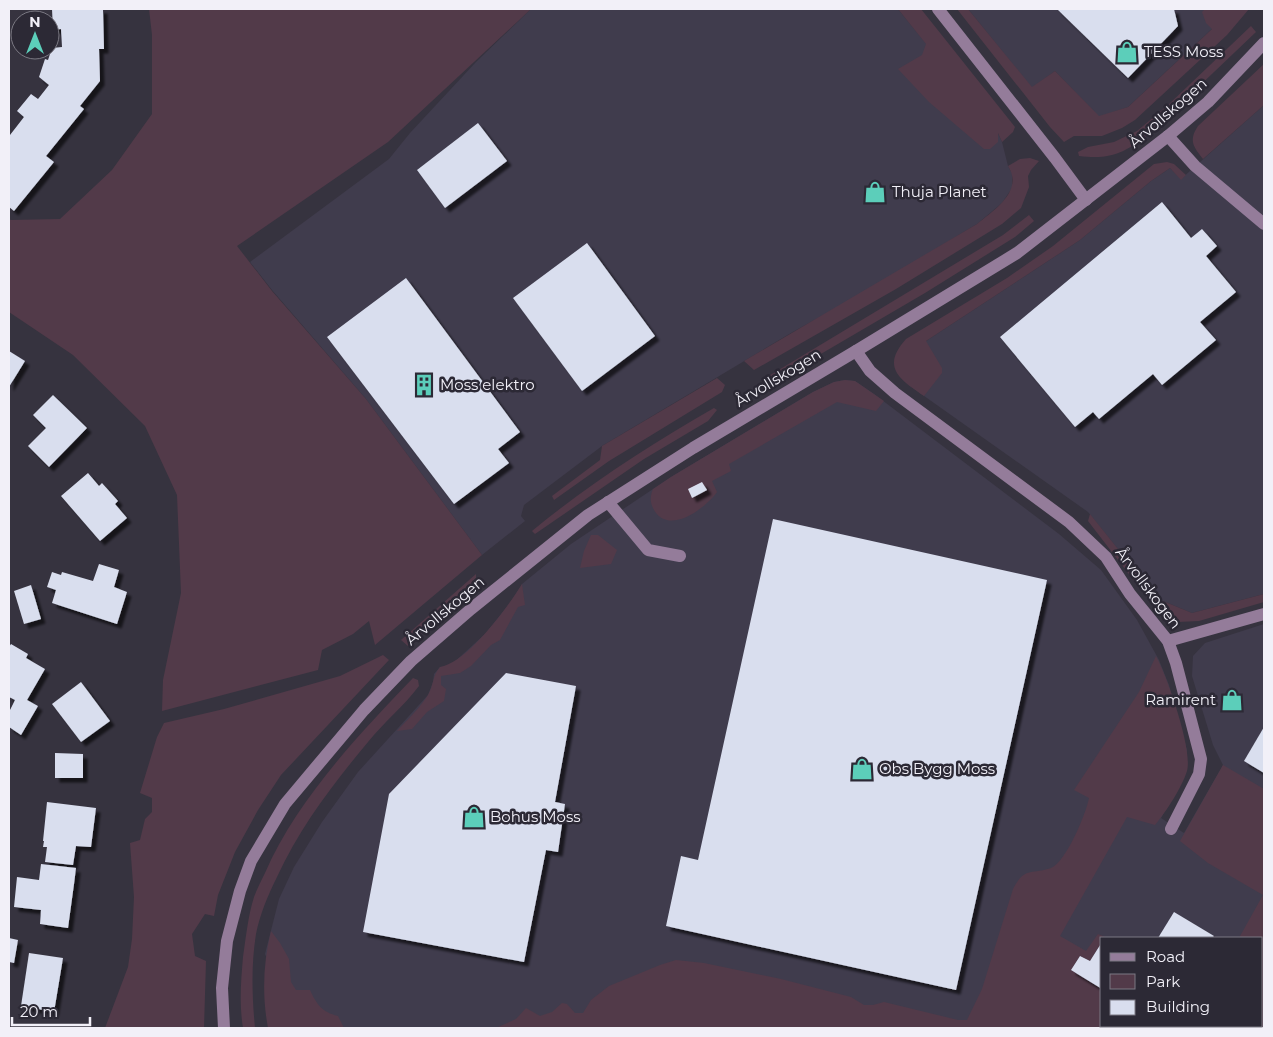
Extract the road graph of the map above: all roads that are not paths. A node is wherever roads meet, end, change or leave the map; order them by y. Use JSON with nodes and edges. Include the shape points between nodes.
{"nodes":[{"id":1,"x":938,"y":9,"type":"edge"},
{"id":2,"x":1264,"y":43,"type":"edge"},
{"id":3,"x":1168,"y":136,"type":"junction"},
{"id":4,"x":1086,"y":200,"type":"junction"},
{"id":5,"x":1264,"y":224,"type":"edge"},
{"id":6,"x":856,"y":351,"type":"junction"},
{"id":7,"x":608,"y":502,"type":"junction"},
{"id":8,"x":680,"y":556,"type":"dead end"},
{"id":9,"x":1264,"y":614,"type":"edge"},
{"id":10,"x":1168,"y":642,"type":"junction"},
{"id":11,"x":1171,"y":829,"type":"dead end"},
{"id":12,"x":224,"y":1028,"type":"edge"}],
"edges":[{"from":1,"to":4,"type":"street"},
{"from":2,"to":3,"type":"street","name":"Årvollskogen","via":[[1208,102]]},
{"from":3,"to":4,"type":"street","name":"Årvollskogen"},
{"from":3,"to":5,"type":"street","via":[[1195,166]]},
{"from":4,"to":6,"type":"street","name":"Årvollskogen","via":[[1017,252]]},
{"from":6,"to":7,"type":"street","name":"Årvollskogen"},
{"from":6,"to":10,"type":"street","name":"Årvollskogen","via":[[870,371],[895,393],[1069,522],[1106,557]]},
{"from":7,"to":8,"type":"street","via":[[648,550]]},
{"from":7,"to":12,"type":"street","name":"Årvollskogen","via":[[471,609],[411,661],[364,710],[285,804],[251,861],[240,891],[227,942],[222,988]]},
{"from":9,"to":10,"type":"street"},
{"from":10,"to":11,"type":"street","name":"Årvollskogen","via":[[1201,759],[1199,774]]}]}
